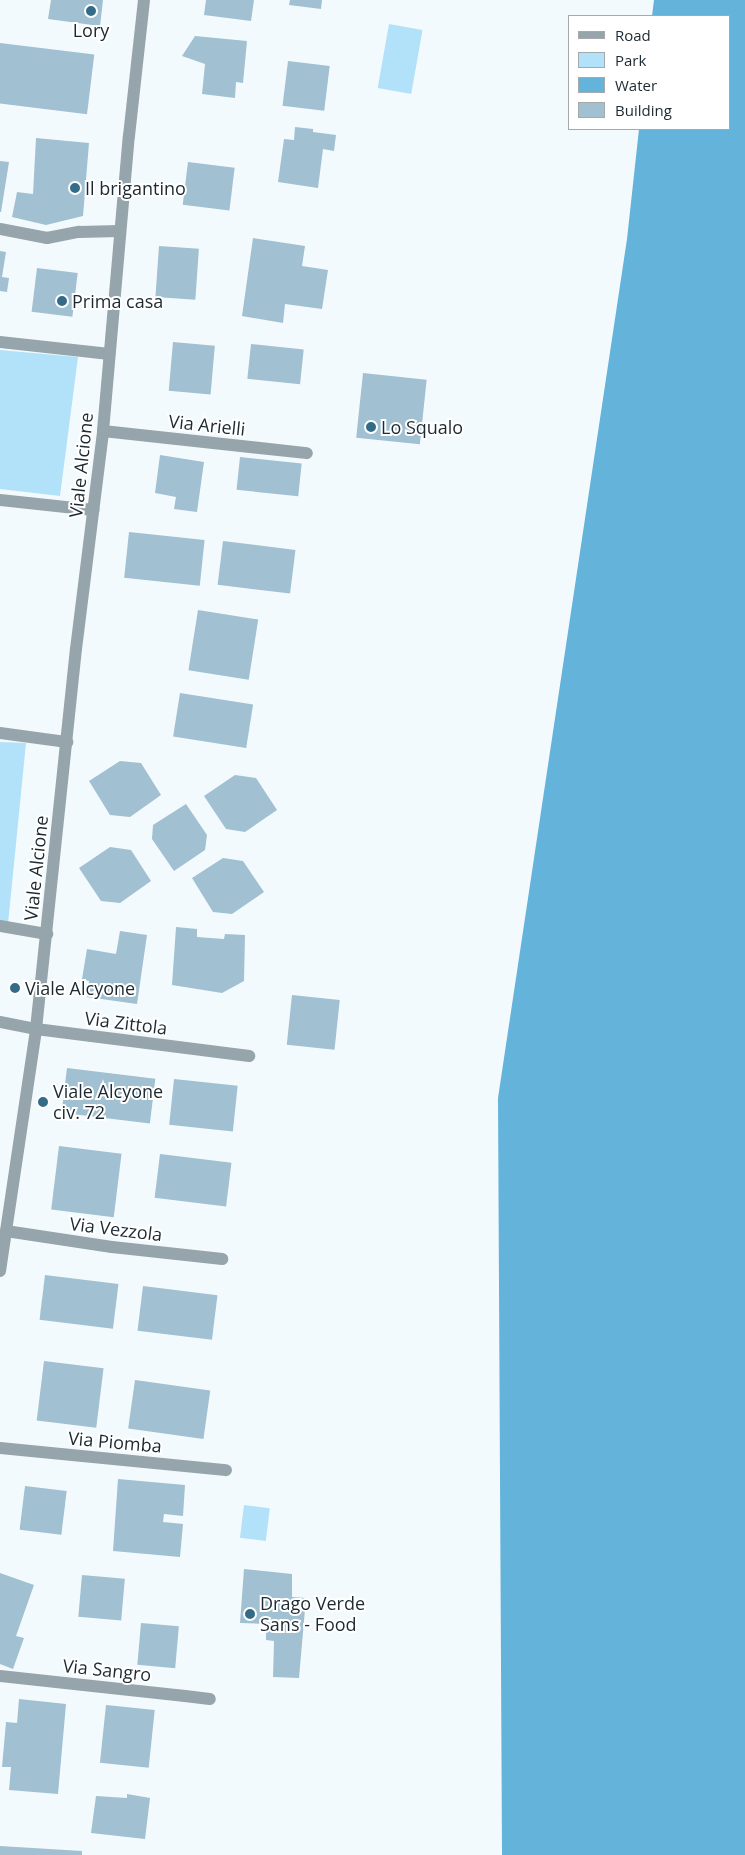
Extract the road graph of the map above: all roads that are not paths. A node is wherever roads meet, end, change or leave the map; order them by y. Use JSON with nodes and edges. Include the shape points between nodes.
{"nodes":[{"id":1,"x":144,"y":0,"type":"edge"},
{"id":2,"x":0,"y":229,"type":"edge"},
{"id":3,"x":120,"y":231,"type":"junction"},
{"id":4,"x":0,"y":342,"type":"edge"},
{"id":5,"x":109,"y":354,"type":"junction"},
{"id":6,"x":103,"y":431,"type":"junction"},
{"id":7,"x":307,"y":453,"type":"dead end"},
{"id":8,"x":0,"y":500,"type":"edge"},
{"id":9,"x":93,"y":510,"type":"junction"},
{"id":10,"x":0,"y":733,"type":"edge"},
{"id":11,"x":67,"y":742,"type":"junction"},
{"id":12,"x":0,"y":926,"type":"edge"},
{"id":13,"x":47,"y":934,"type":"junction"},
{"id":14,"x":0,"y":1022,"type":"edge"},
{"id":15,"x":36,"y":1029,"type":"junction"},
{"id":16,"x":249,"y":1056,"type":"dead end"},
{"id":17,"x":6,"y":1231,"type":"junction"},
{"id":18,"x":222,"y":1258,"type":"dead end"},
{"id":19,"x":0,"y":1271,"type":"edge"},
{"id":20,"x":0,"y":1448,"type":"edge"},
{"id":21,"x":226,"y":1470,"type":"dead end"},
{"id":22,"x":0,"y":1676,"type":"edge"},
{"id":23,"x":210,"y":1699,"type":"dead end"}],
"edges":[{"from":1,"to":3,"type":"street","name":"Viale Alcione"},
{"from":2,"to":3,"type":"street","via":[[47,238],[79,232]]},
{"from":3,"to":5,"type":"street","name":"Viale Alcione"},
{"from":4,"to":5,"type":"street"},
{"from":5,"to":6,"type":"street","name":"Viale Alcione"},
{"from":6,"to":7,"type":"street","name":"Via Arielli"},
{"from":6,"to":9,"type":"street","name":"Viale Alcione"},
{"from":8,"to":9,"type":"street"},
{"from":9,"to":11,"type":"street","name":"Viale Alcione"},
{"from":10,"to":11,"type":"street"},
{"from":11,"to":13,"type":"street","name":"Viale Alcione"},
{"from":12,"to":13,"type":"street","name":"Viale Alcione"},
{"from":13,"to":15,"type":"street","name":"Viale Alcione"},
{"from":14,"to":15,"type":"street","name":"Via Zittola"},
{"from":15,"to":16,"type":"street","name":"Via Zittola"},
{"from":15,"to":17,"type":"street","name":"Viale Alcione"},
{"from":17,"to":18,"type":"street","name":"Via Vezzola","via":[[112,1247]]},
{"from":17,"to":19,"type":"street","name":"Viale Alcione"},
{"from":20,"to":21,"type":"street","name":"Via Piomba"},
{"from":22,"to":23,"type":"street","name":"Via Sangro"}]}
